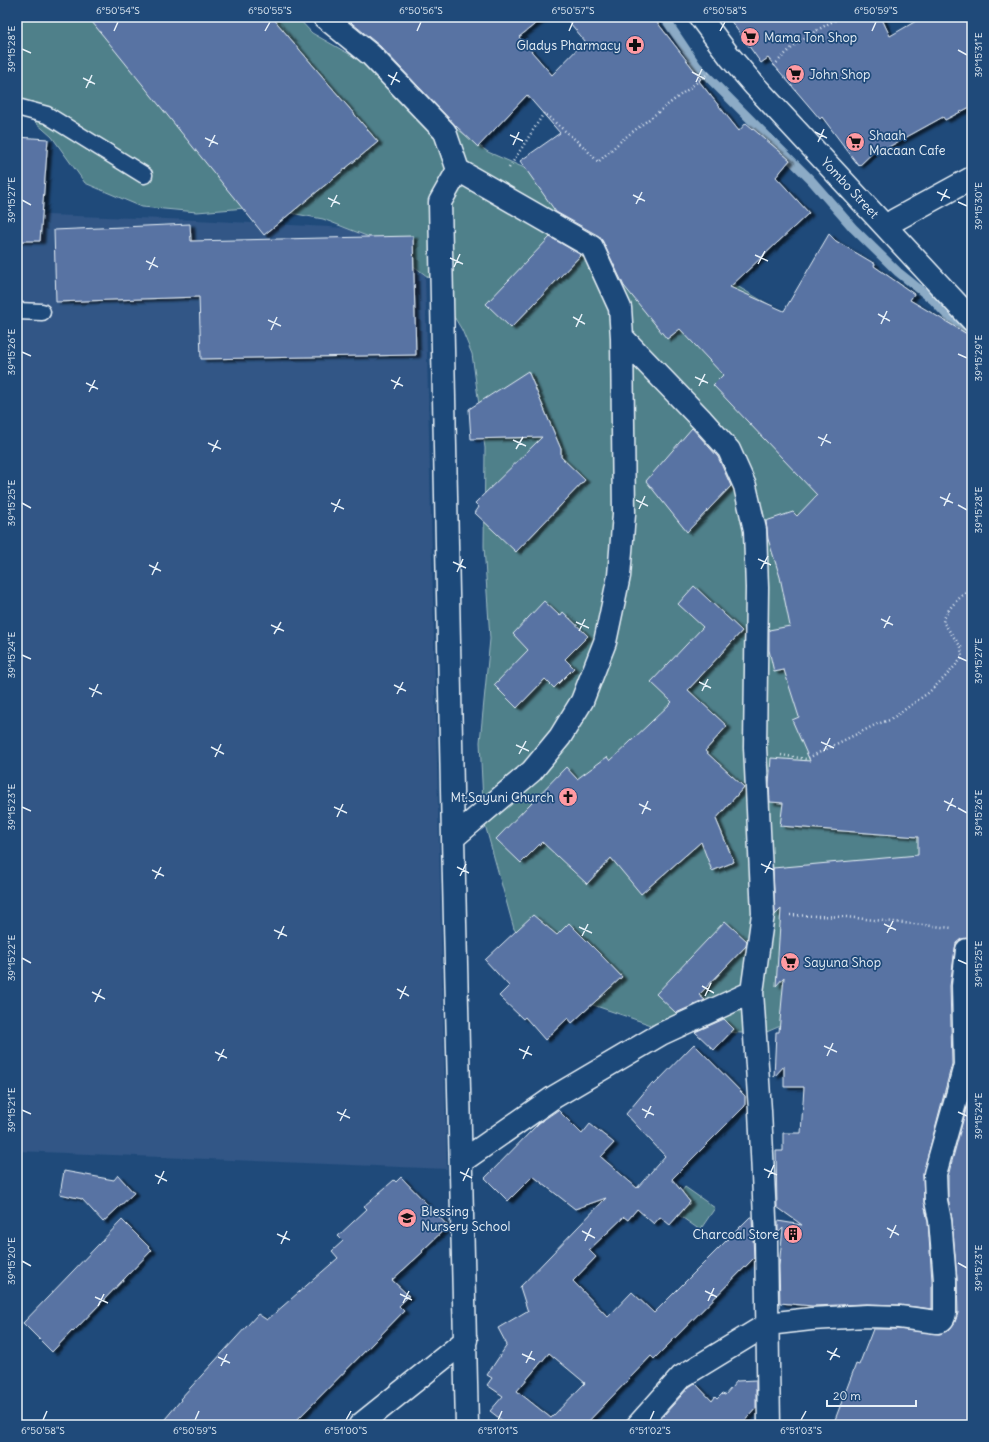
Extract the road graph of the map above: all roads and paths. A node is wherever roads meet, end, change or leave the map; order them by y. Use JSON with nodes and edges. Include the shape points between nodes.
{"nodes":[{"id":1,"x":324,"y":17,"type":"edge"},
{"id":2,"x":700,"y":17,"type":"edge"},
{"id":3,"x":841,"y":17,"type":"edge"},
{"id":4,"x":730,"y":57,"type":"junction"},
{"id":5,"x":755,"y":86,"type":"junction"},
{"id":6,"x":17,"y":107,"type":"edge"},
{"id":7,"x":458,"y":170,"type":"junction"},
{"id":8,"x":144,"y":175,"type":"dead end"},
{"id":9,"x":972,"y":178,"type":"edge"},
{"id":10,"x":494,"y":190,"type":"junction"},
{"id":11,"x":886,"y":227,"type":"junction"},
{"id":12,"x":17,"y":311,"type":"edge"},
{"id":13,"x":42,"y":312,"type":"dead end"},
{"id":14,"x":972,"y":320,"type":"edge"},
{"id":15,"x":622,"y":337,"type":"junction"},
{"id":16,"x":972,"y":588,"type":"edge"},
{"id":17,"x":755,"y":747,"type":"junction"},
{"id":18,"x":453,"y":838,"type":"junction"},
{"id":19,"x":763,"y":914,"type":"junction"},
{"id":20,"x":970,"y":950,"type":"edge"},
{"id":21,"x":752,"y":992,"type":"junction"},
{"id":22,"x":461,"y":1162,"type":"junction"},
{"id":23,"x":768,"y":1324,"type":"junction"},
{"id":24,"x":466,"y":1340,"type":"junction"},
{"id":25,"x":360,"y":1425,"type":"edge"},
{"id":26,"x":467,"y":1425,"type":"edge"},
{"id":27,"x":638,"y":1425,"type":"edge"},
{"id":28,"x":769,"y":1425,"type":"edge"}],
"edges":[{"from":1,"to":7,"type":"street","via":[[371,55],[445,132]]},
{"from":2,"to":4,"type":"street","name":"Yombo Street"},
{"from":3,"to":5,"type":"path","via":[[801,40]]},
{"from":4,"to":5,"type":"street","name":"Yombo Street"},
{"from":4,"to":10,"type":"path","via":[[622,140],[598,162],[544,113]]},
{"from":5,"to":11,"type":"street","name":"Yombo Street"},
{"from":6,"to":8,"type":"lane","via":[[47,115]]},
{"from":7,"to":10,"type":"street"},
{"from":7,"to":18,"type":"street","via":[[440,202]]},
{"from":9,"to":11,"type":"street"},
{"from":10,"to":15,"type":"street","via":[[592,247],[620,308]]},
{"from":11,"to":14,"type":"street","name":"Yombo Street"},
{"from":12,"to":13,"type":"lane"},
{"from":15,"to":17,"type":"street","via":[[729,450],[745,486],[754,530],[757,588]]},
{"from":15,"to":18,"type":"street","via":[[624,514],[618,576],[605,642],[582,701],[560,737],[532,771]]},
{"from":16,"to":17,"type":"path","via":[[953,604],[945,614],[943,622],[961,647],[962,658],[928,693],[890,720],[806,759],[784,756]]},
{"from":17,"to":19,"type":"street"},
{"from":18,"to":22,"type":"street"},
{"from":19,"to":20,"type":"path","via":[[846,917],[967,930]]},
{"from":19,"to":21,"type":"street"},
{"from":20,"to":23,"type":"street","via":[[964,986],[965,1065],[935,1174],[945,1280],[944,1317],[937,1322],[867,1316]]},
{"from":21,"to":22,"type":"street","via":[[661,1034],[554,1097]]},
{"from":21,"to":23,"type":"street","via":[[760,1111]]},
{"from":22,"to":24,"type":"street"},
{"from":23,"to":27,"type":"street","via":[[681,1377]]},
{"from":23,"to":28,"type":"street"},
{"from":24,"to":25,"type":"street"},
{"from":24,"to":26,"type":"street"}]}
